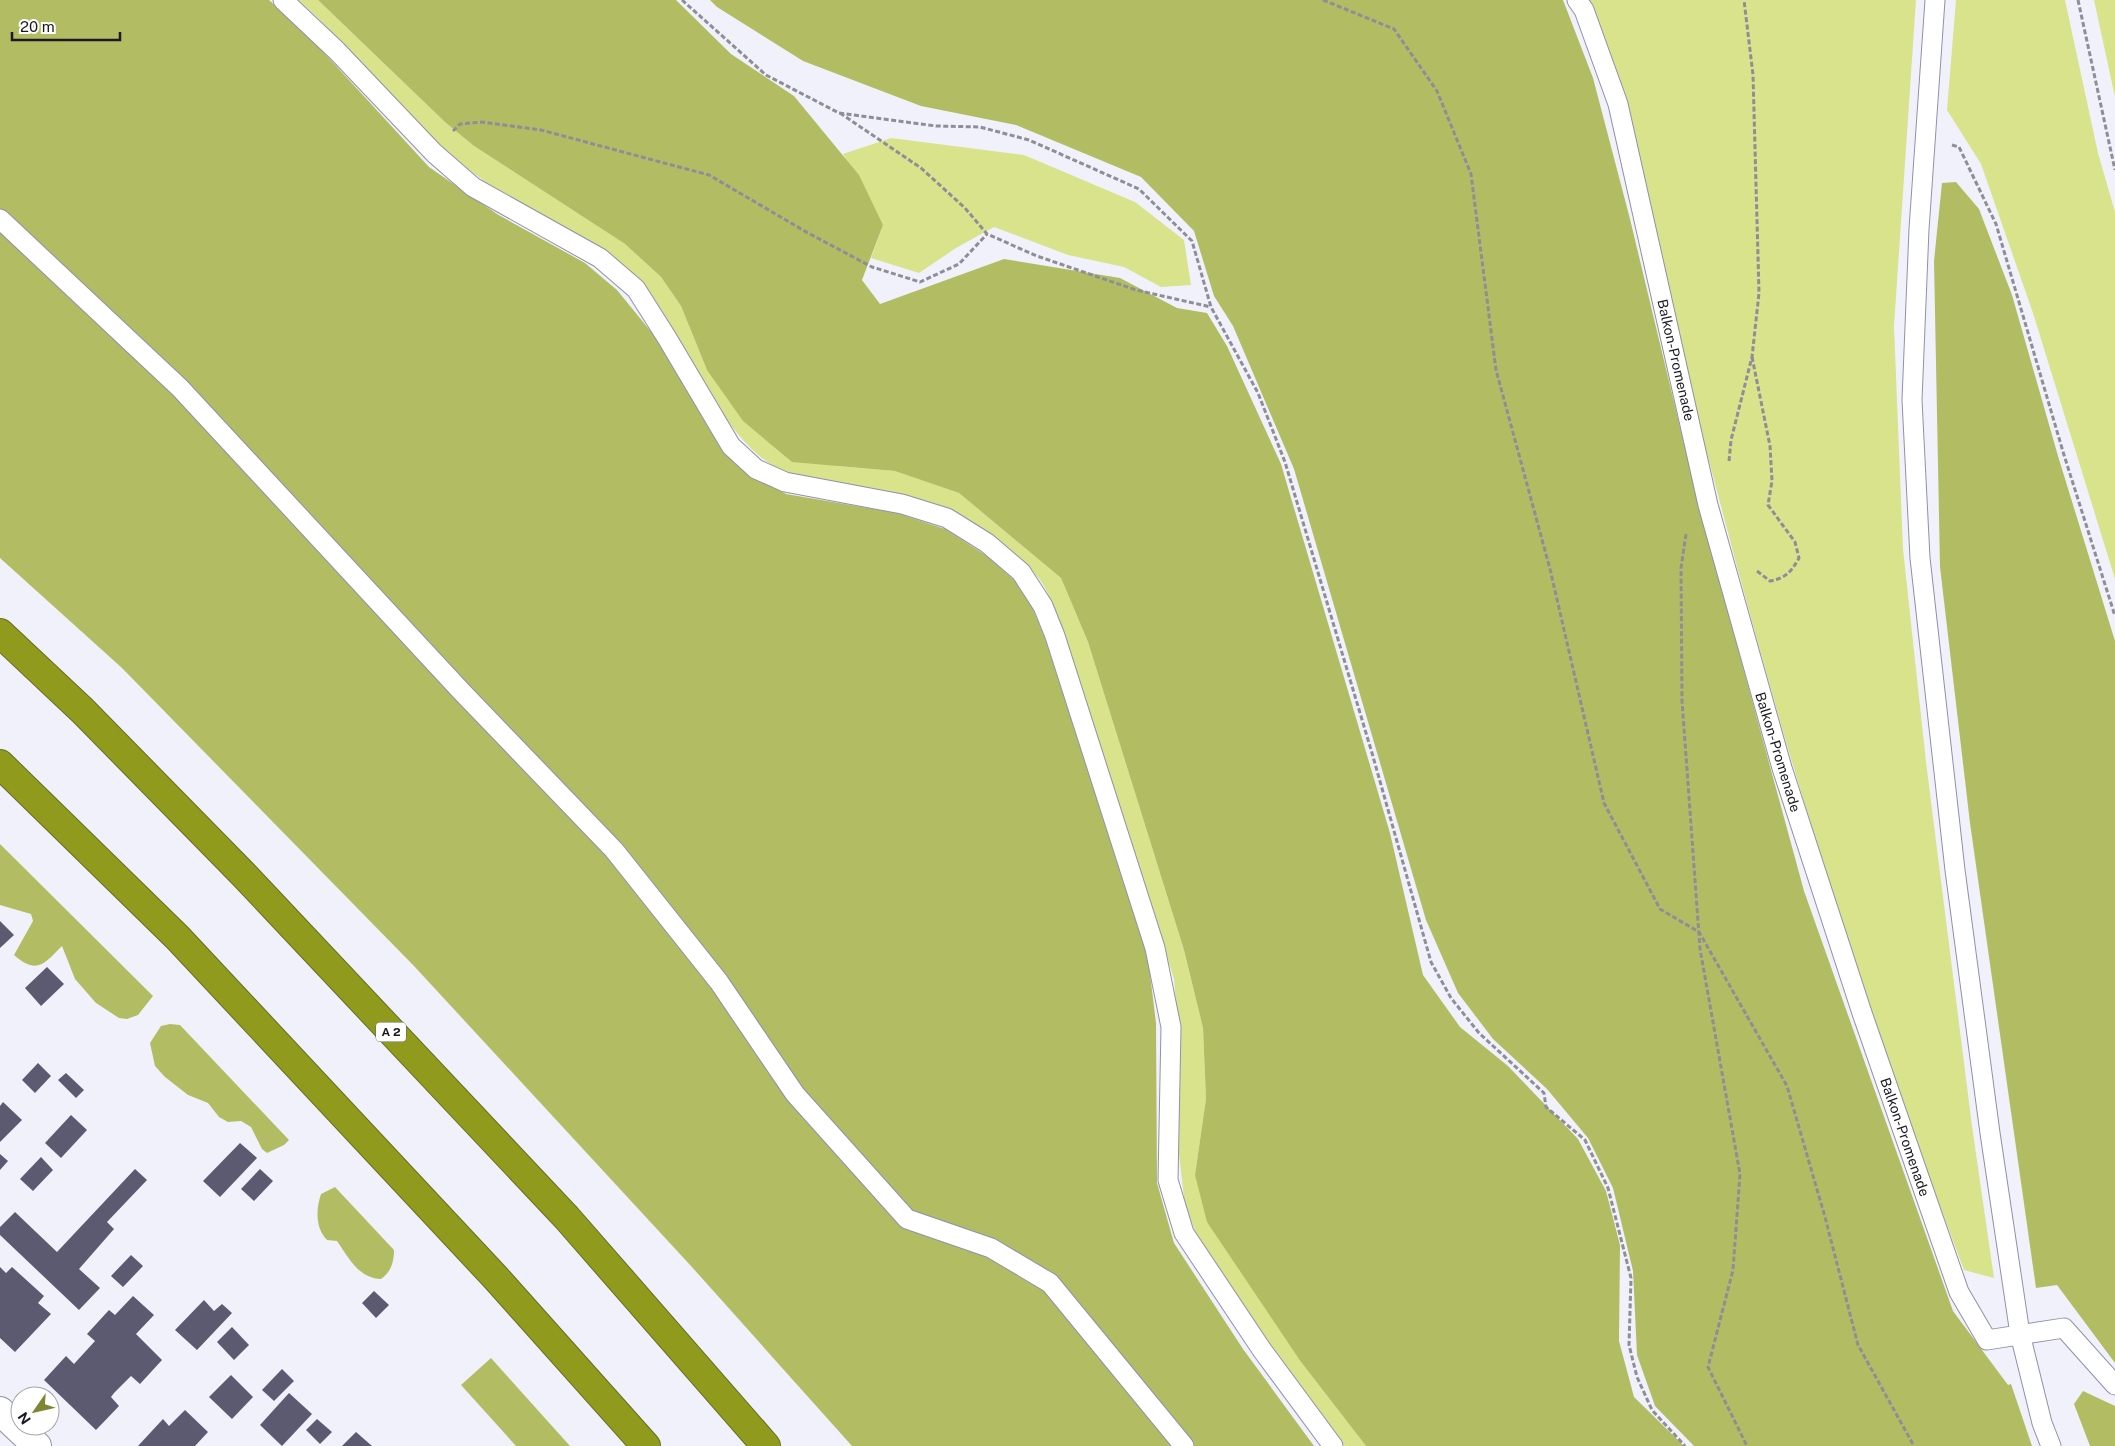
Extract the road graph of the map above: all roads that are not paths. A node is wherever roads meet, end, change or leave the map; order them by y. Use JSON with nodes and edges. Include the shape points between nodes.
{"nodes":[{"id":1,"x":283,"y":0,"type":"edge"},
{"id":2,"x":1577,"y":0,"type":"edge"},
{"id":3,"x":1935,"y":0,"type":"edge"},
{"id":4,"x":0,"y":219,"type":"edge"},
{"id":5,"x":0,"y":633,"type":"edge"},
{"id":6,"x":0,"y":764,"type":"edge"},
{"id":7,"x":2020,"y":1334,"type":"junction"},
{"id":8,"x":2115,"y":1385,"type":"edge"},
{"id":9,"x":0,"y":1411,"type":"edge"},
{"id":10,"x":37,"y":1446,"type":"edge"},
{"id":11,"x":646,"y":1446,"type":"edge"},
{"id":12,"x":766,"y":1446,"type":"edge"},
{"id":13,"x":1184,"y":1446,"type":"edge"},
{"id":14,"x":1334,"y":1446,"type":"edge"},
{"id":15,"x":2051,"y":1446,"type":"edge"}],
"edges":[{"from":1,"to":14,"type":"lane","via":[[337,50],[434,153],[473,187],[600,258],[636,289],[731,446],[756,469],[785,482],[902,504],[947,518],[987,543],[1021,572],[1043,606],[1055,636],[1155,948],[1172,1028],[1168,1180],[1184,1233],[1262,1350]]},
{"from":2,"to":7,"type":"lane","name":"Balkon-Promenade","via":[[1584,10],[1618,104],[1708,505],[1782,768],[1862,1013],[1959,1292],[1987,1340]]},
{"from":3,"to":7,"type":"lane","via":[[1918,239],[1912,400],[1920,558],[1955,870]]},
{"from":4,"to":13,"type":"lane","via":[[180,388],[461,691],[614,850],[719,982],[796,1094],[908,1219],[991,1248],[1050,1282]]},
{"from":5,"to":12,"type":"highway","number":"A 2","via":[[244,875],[567,1218]]},
{"from":6,"to":11,"type":"highway","via":[[178,938],[496,1278]]},
{"from":7,"to":8,"type":"lane","name":"Balkon-Promenade","via":[[2064,1328]]},
{"from":7,"to":15,"type":"lane","via":[[2042,1424]]},
{"from":9,"to":10,"type":"street"}]}
